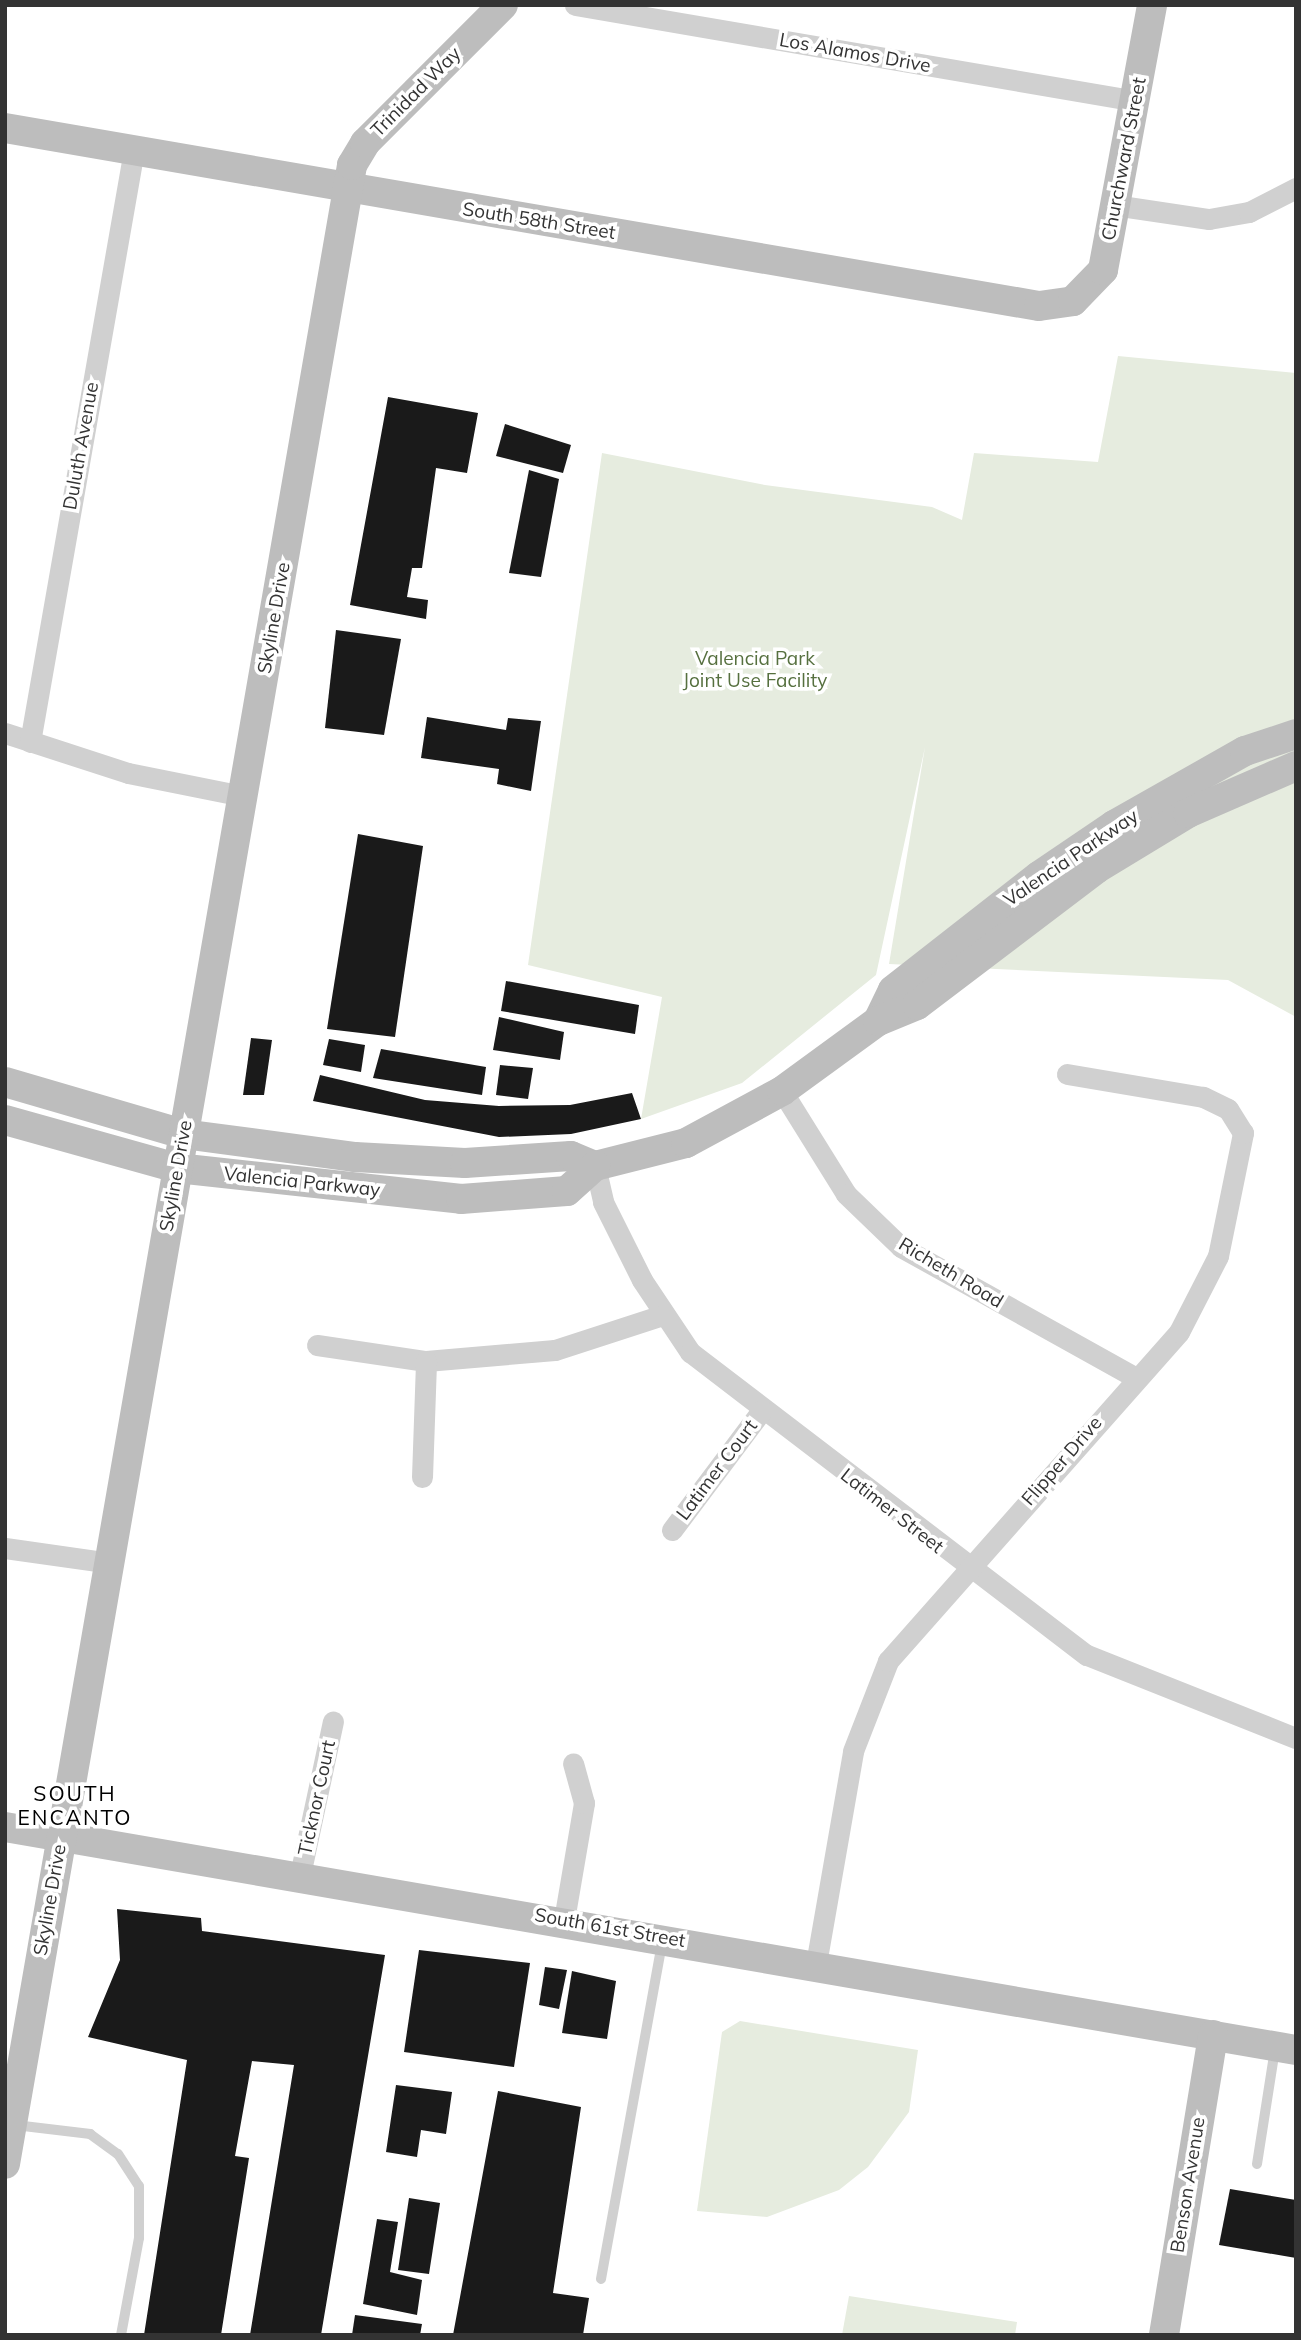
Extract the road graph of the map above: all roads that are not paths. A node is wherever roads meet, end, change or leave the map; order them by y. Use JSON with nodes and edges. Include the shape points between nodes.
{"nodes":[{"id":1,"x":503,"y":5,"type":"edge"},
{"id":2,"x":575,"y":5,"type":"edge"},
{"id":3,"x":1152,"y":5,"type":"edge"},
{"id":4,"x":1136,"y":101,"type":"junction"},
{"id":5,"x":5,"y":128,"type":"edge"},
{"id":6,"x":134,"y":150,"type":"junction"},
{"id":7,"x":1296,"y":188,"type":"edge"},
{"id":8,"x":348,"y":189,"type":"junction"},
{"id":9,"x":1114,"y":205,"type":"junction"},
{"id":10,"x":1073,"y":301,"type":"joint"},
{"id":11,"x":5,"y":733,"type":"edge"},
{"id":12,"x":1296,"y":734,"type":"edge"},
{"id":13,"x":30,"y":743,"type":"junction"},
{"id":14,"x":1296,"y":766,"type":"edge"},
{"id":15,"x":243,"y":796,"type":"junction"},
{"id":16,"x":878,"y":1021,"type":"junction"},
{"id":17,"x":1067,"y":1074,"type":"dead end"},
{"id":18,"x":5,"y":1082,"type":"edge"},
{"id":19,"x":782,"y":1091,"type":"junction"},
{"id":20,"x":5,"y":1120,"type":"edge"},
{"id":21,"x":183,"y":1134,"type":"junction"},
{"id":22,"x":595,"y":1166,"type":"junction"},
{"id":23,"x":177,"y":1168,"type":"junction"},
{"id":24,"x":663,"y":1315,"type":"junction"},
{"id":25,"x":317,"y":1345,"type":"dead end"},
{"id":26,"x":426,"y":1361,"type":"junction"},
{"id":27,"x":1135,"y":1377,"type":"junction"},
{"id":28,"x":762,"y":1410,"type":"junction"},
{"id":29,"x":422,"y":1477,"type":"dead end"},
{"id":30,"x":672,"y":1530,"type":"dead end"},
{"id":31,"x":5,"y":1548,"type":"edge"},
{"id":32,"x":110,"y":1563,"type":"junction"},
{"id":33,"x":967,"y":1569,"type":"junction"},
{"id":34,"x":334,"y":1721,"type":"dead end"},
{"id":35,"x":1296,"y":1738,"type":"edge"},
{"id":36,"x":573,"y":1763,"type":"dead end"},
{"id":37,"x":5,"y":1827,"type":"edge"},
{"id":38,"x":61,"y":1836,"type":"junction"},
{"id":39,"x":300,"y":1875,"type":"junction"},
{"id":40,"x":564,"y":1920,"type":"junction"},
{"id":41,"x":663,"y":1937,"type":"junction"},
{"id":42,"x":816,"y":1964,"type":"junction"},
{"id":43,"x":1213,"y":2035,"type":"junction"},
{"id":44,"x":1285,"y":2048,"type":"edge"},
{"id":45,"x":12,"y":2125,"type":"junction"},
{"id":46,"x":5,"y":2164,"type":"edge"},
{"id":47,"x":1257,"y":2164,"type":"dead end"},
{"id":48,"x":601,"y":2279,"type":"dead end"},
{"id":49,"x":121,"y":2335,"type":"edge"},
{"id":50,"x":1164,"y":2335,"type":"edge"}],
"edges":[{"from":1,"to":8,"type":"street","name":"Trinidad Way","via":[[365,143]]},
{"from":2,"to":4,"type":"street","name":"Los Alamos Drive"},
{"from":3,"to":4,"type":"street","name":"Churchward Street"},
{"from":4,"to":9,"type":"street","name":"Churchward Street"},
{"from":5,"to":6,"type":"street","name":"South 58th Street"},
{"from":6,"to":8,"type":"street","name":"South 58th Street"},
{"from":6,"to":13,"type":"street","name":"Duluth Avenue"},
{"from":7,"to":9,"type":"street","via":[[1249,212],[1209,219]]},
{"from":8,"to":10,"type":"street","name":"South 58th Street","via":[[1030,304]]},
{"from":8,"to":15,"type":"street","name":"Skyline Drive"},
{"from":9,"to":10,"type":"street","name":"Churchward Street","via":[[1102,270]]},
{"from":11,"to":13,"type":"street"},
{"from":12,"to":16,"type":"street","name":"Valencia Parkway","via":[[1245,751],[1071,854],[893,989]]},
{"from":13,"to":15,"type":"street","via":[[128,773]]},
{"from":14,"to":16,"type":"street","name":"Valencia Parkway","via":[[1237,787],[1096,869],[917,1006]]},
{"from":15,"to":21,"type":"street","name":"Skyline Drive"},
{"from":16,"to":19,"type":"street","name":"Valencia Parkway"},
{"from":17,"to":27,"type":"street","name":"Flipper Drive","via":[[1203,1097],[1227,1109],[1243,1133],[1218,1256],[1201,1296],[1179,1332]]},
{"from":18,"to":21,"type":"street","name":"Valencia Parkway"},
{"from":19,"to":22,"type":"street","name":"Valencia Parkway","via":[[686,1143]]},
{"from":19,"to":27,"type":"street","name":"Richeth Road","via":[[846,1194],[901,1247]]},
{"from":20,"to":23,"type":"street","name":"Valencia Parkway"},
{"from":21,"to":22,"type":"street","name":"Valencia Parkway","via":[[355,1157],[465,1163],[571,1156]]},
{"from":21,"to":23,"type":"street","name":"Skyline Drive"},
{"from":22,"to":23,"type":"street","name":"Valencia Parkway","via":[[567,1191],[461,1199]]},
{"from":22,"to":24,"type":"street","name":"Latimer Street","via":[[603,1202]]},
{"from":23,"to":32,"type":"street","name":"Skyline Drive"},
{"from":24,"to":26,"type":"street","via":[[555,1350]]},
{"from":24,"to":28,"type":"street","name":"Latimer Street","via":[[690,1352]]},
{"from":25,"to":26,"type":"street"},
{"from":26,"to":29,"type":"street"},
{"from":27,"to":33,"type":"street","name":"Flipper Drive"},
{"from":28,"to":30,"type":"street","name":"Latimer Court"},
{"from":28,"to":33,"type":"street","name":"Latimer Street"},
{"from":31,"to":32,"type":"street"},
{"from":32,"to":38,"type":"street","name":"Skyline Drive"},
{"from":33,"to":35,"type":"street","name":"Latimer Street","via":[[1087,1655],[1131,1677]]},
{"from":33,"to":42,"type":"street","name":"Flipper Drive","via":[[888,1661],[869,1698],[853,1751]]},
{"from":34,"to":39,"type":"street","name":"Ticknor Court"},
{"from":36,"to":40,"type":"street","via":[[584,1803]]},
{"from":37,"to":38,"type":"street","name":"South 61st Street"},
{"from":38,"to":39,"type":"street","name":"South 61st Street"},
{"from":38,"to":45,"type":"street","name":"Skyline Drive"},
{"from":39,"to":40,"type":"street","name":"South 61st Street"},
{"from":40,"to":41,"type":"street","name":"South 61st Street"},
{"from":41,"to":42,"type":"street","name":"South 61st Street"},
{"from":41,"to":48,"type":"lane"},
{"from":42,"to":43,"type":"street","name":"South 61st Street"},
{"from":43,"to":44,"type":"street","name":"South 61st Street"},
{"from":43,"to":50,"type":"street","name":"Benson Avenue"},
{"from":44,"to":47,"type":"lane"},
{"from":45,"to":46,"type":"street","name":"Skyline Drive"},
{"from":45,"to":49,"type":"lane","via":[[90,2134],[118,2154],[139,2186],[139,2238]]}]}
